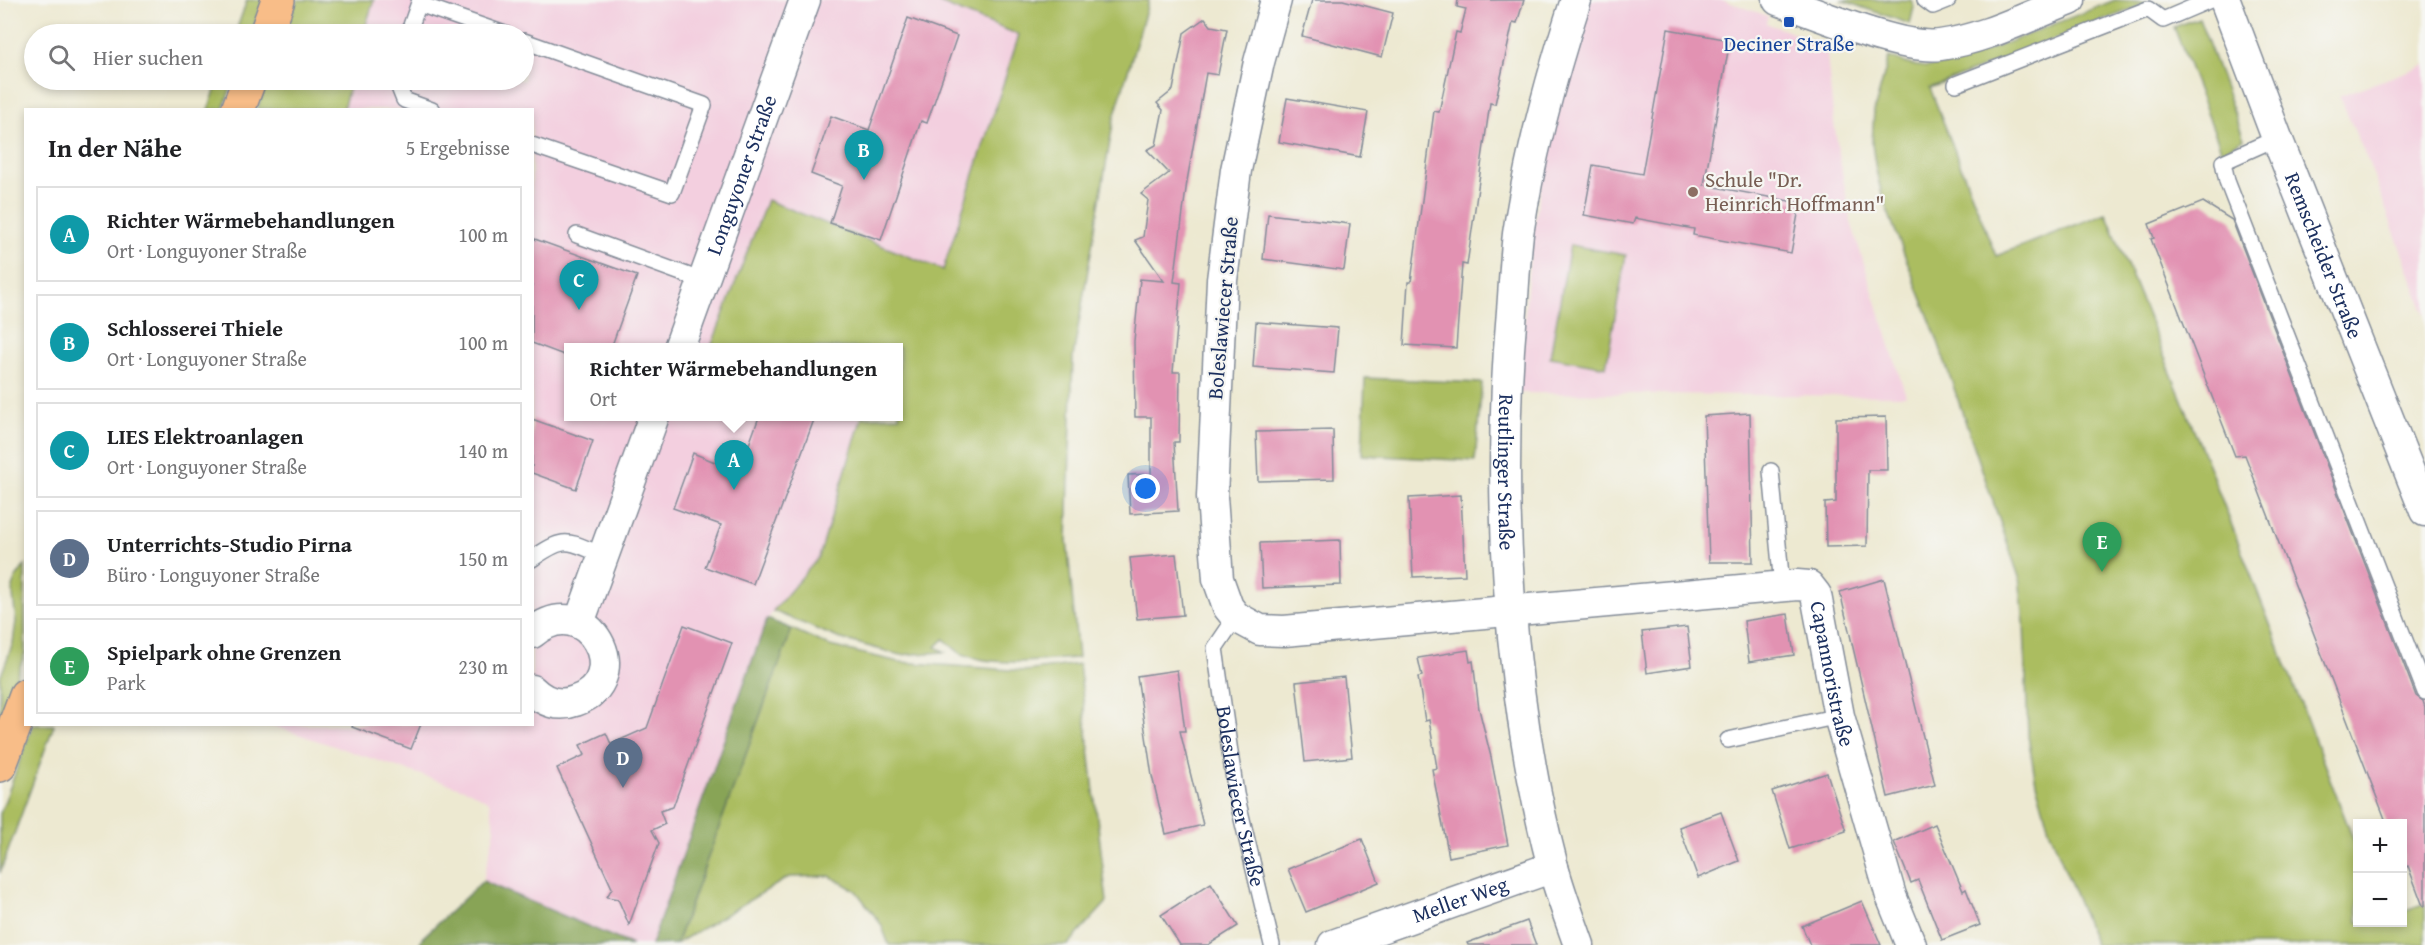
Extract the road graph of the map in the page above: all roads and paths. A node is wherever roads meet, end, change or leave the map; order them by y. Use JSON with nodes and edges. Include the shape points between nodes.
{"nodes":[{"id":1,"x":278,"y":0,"type":"edge"},
{"id":2,"x":805,"y":0,"type":"edge"},
{"id":3,"x":1276,"y":0,"type":"edge"},
{"id":4,"x":1576,"y":0,"type":"edge"},
{"id":5,"x":1778,"y":0,"type":"edge"},
{"id":6,"x":1925,"y":0,"type":"edge"},
{"id":7,"x":1948,"y":0,"type":"edge"},
{"id":8,"x":2070,"y":0,"type":"edge"},
{"id":9,"x":2210,"y":0,"type":"edge"},
{"id":10,"x":2225,"y":0,"type":"edge"},
{"id":11,"x":420,"y":2,"type":"edge"},
{"id":12,"x":270,"y":24,"type":"edge"},
{"id":13,"x":412,"y":24,"type":"edge"},
{"id":14,"x":478,"y":24,"type":"edge"},
{"id":15,"x":534,"y":45,"type":"edge"},
{"id":16,"x":1956,"y":84,"type":"dead end"},
{"id":17,"x":245,"y":90,"type":"edge"},
{"id":18,"x":400,"y":90,"type":"edge"},
{"id":19,"x":239,"y":108,"type":"edge"},
{"id":20,"x":426,"y":108,"type":"edge"},
{"id":21,"x":2277,"y":138,"type":"junction"},
{"id":22,"x":534,"y":145,"type":"edge"},
{"id":23,"x":577,"y":235,"type":"dead end"},
{"id":24,"x":703,"y":281,"type":"junction"},
{"id":25,"x":681,"y":343,"type":"edge"},
{"id":26,"x":653,"y":421,"type":"edge"},
{"id":27,"x":1771,"y":471,"type":"dead end"},
{"id":28,"x":2425,"y":511,"type":"edge"},
{"id":29,"x":603,"y":555,"type":"junction"},
{"id":30,"x":534,"y":558,"type":"edge"},
{"id":31,"x":1782,"y":586,"type":"junction"},
{"id":32,"x":1511,"y":610,"type":"junction"},
{"id":33,"x":1236,"y":617,"type":"junction"},
{"id":34,"x":579,"y":623,"type":"junction"},
{"id":35,"x":534,"y":631,"type":"edge"},
{"id":36,"x":534,"y":691,"type":"edge"},
{"id":37,"x":2425,"y":692,"type":"edge"},
{"id":38,"x":24,"y":700,"type":"edge"},
{"id":39,"x":1839,"y":716,"type":"junction"},
{"id":40,"x":1728,"y":740,"type":"dead end"},
{"id":41,"x":0,"y":765,"type":"edge"},
{"id":42,"x":1553,"y":867,"type":"junction"},
{"id":43,"x":1272,"y":945,"type":"edge"},
{"id":44,"x":1334,"y":945,"type":"edge"},
{"id":45,"x":1578,"y":945,"type":"edge"},
{"id":46,"x":1911,"y":945,"type":"edge"}],
"edges":[{"from":1,"to":12,"type":"main road"},
{"from":2,"to":24,"type":"street","name":"Longuyoner Straße"},
{"from":3,"to":33,"type":"street","name":"Boleslawiecer Straße","via":[[1258,62],[1236,170],[1222,280],[1212,497],[1218,579],[1223,597]]},
{"from":4,"to":32,"type":"street","name":"Reutlinger Straße","via":[[1551,77],[1518,234],[1508,353],[1504,473]]},
{"from":5,"to":8,"type":"street","via":[[1904,43],[1938,45],[1974,38]]},
{"from":6,"to":7,"type":"lane","via":[[1933,6]]},
{"from":9,"to":16,"type":"lane","via":[[2163,20],[2148,9]]},
{"from":10,"to":21,"type":"street","name":"Remscheider Straße"},
{"from":11,"to":13,"type":"lane"},
{"from":11,"to":14,"type":"lane"},
{"from":15,"to":22,"type":"lane","via":[[704,105],[672,193]]},
{"from":17,"to":19,"type":"main road"},
{"from":18,"to":20,"type":"lane","via":[[404,100]]},
{"from":21,"to":28,"type":"street","name":"Remscheider Straße"},
{"from":21,"to":37,"type":"lane","via":[[2223,162],[2227,181]]},
{"from":23,"to":24,"type":"lane"},
{"from":24,"to":25,"type":"street","name":"Longuyoner Straße"},
{"from":26,"to":29,"type":"street"},
{"from":27,"to":31,"type":"lane"},
{"from":29,"to":30,"type":"lane","via":[[566,541]]},
{"from":29,"to":34,"type":"street"},
{"from":31,"to":32,"type":"street","name":"Capannoristraße"},
{"from":31,"to":39,"type":"street","name":"Capannoristraße","via":[[1809,586],[1816,595]]},
{"from":32,"to":33,"type":"street","via":[[1284,631],[1260,630]]},
{"from":32,"to":42,"type":"street","name":"Reutlinger Straße","via":[[1527,742]]},
{"from":33,"to":43,"type":"lane","name":"Boleslawiecer Straße","via":[[1215,648],[1236,794]]},
{"from":34,"to":35,"type":"street","via":[[553,621]]},
{"from":34,"to":36,"type":"street","via":[[599,640],[604,653],[601,680],[582,699],[569,703],[558,704]]},
{"from":38,"to":41,"type":"main road"},
{"from":39,"to":40,"type":"lane"},
{"from":39,"to":46,"type":"street","name":"Capannoristraße","via":[[1891,896]]},
{"from":42,"to":44,"type":"street","name":"Meller Weg"},
{"from":42,"to":45,"type":"street","name":"Reutlinger Straße"}]}
